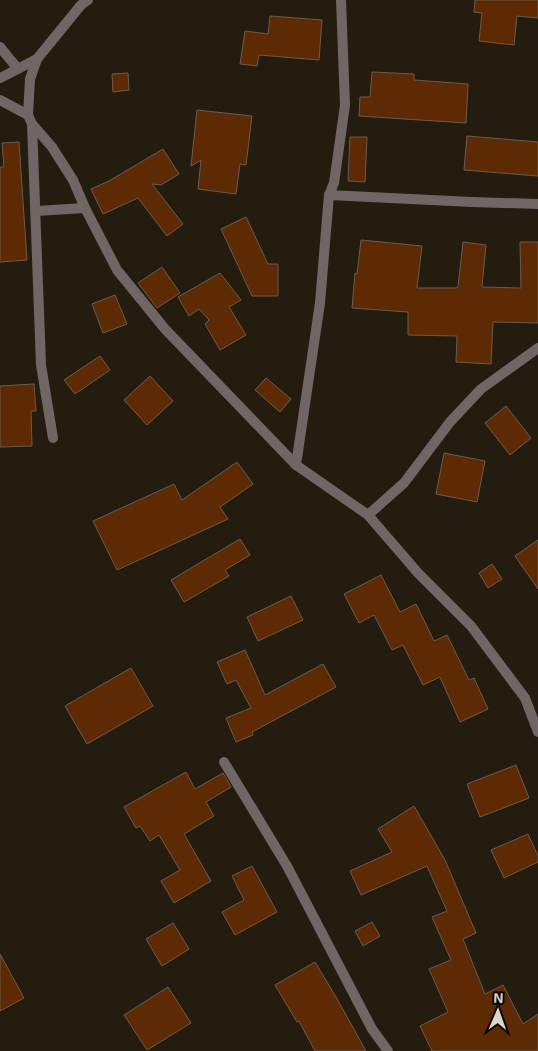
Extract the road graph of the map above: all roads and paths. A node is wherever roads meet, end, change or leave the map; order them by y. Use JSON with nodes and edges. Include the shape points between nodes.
{"nodes":[{"id":1,"x":88,"y":0,"type":"edge"},
{"id":2,"x":342,"y":0,"type":"edge"},
{"id":3,"x":0,"y":47,"type":"edge"},
{"id":4,"x":37,"y":59,"type":"junction"},
{"id":5,"x":18,"y":69,"type":"junction"},
{"id":6,"x":0,"y":78,"type":"edge"},
{"id":7,"x":0,"y":100,"type":"edge"},
{"id":8,"x":30,"y":120,"type":"junction"},
{"id":9,"x":329,"y":195,"type":"junction"},
{"id":10,"x":538,"y":204,"type":"edge"},
{"id":11,"x":85,"y":208,"type":"junction"},
{"id":12,"x":36,"y":211,"type":"junction"},
{"id":13,"x":538,"y":348,"type":"edge"},
{"id":14,"x":53,"y":438,"type":"dead end"},
{"id":15,"x":296,"y":465,"type":"junction"},
{"id":16,"x":368,"y":515,"type":"junction"},
{"id":17,"x":538,"y":732,"type":"edge"},
{"id":18,"x":224,"y":762,"type":"dead end"},
{"id":19,"x":388,"y":1051,"type":"edge"}],
"edges":[{"from":1,"to":4,"type":"street"},
{"from":2,"to":9,"type":"street","via":[[345,105],[334,183]]},
{"from":3,"to":5,"type":"street"},
{"from":4,"to":5,"type":"street"},
{"from":4,"to":8,"type":"street","via":[[30,79]]},
{"from":5,"to":6,"type":"street"},
{"from":7,"to":8,"type":"street"},
{"from":8,"to":11,"type":"street","via":[[73,180]]},
{"from":8,"to":12,"type":"street"},
{"from":9,"to":10,"type":"street"},
{"from":9,"to":15,"type":"street","via":[[320,303]]},
{"from":11,"to":12,"type":"street"},
{"from":11,"to":15,"type":"street","via":[[117,270],[165,329]]},
{"from":12,"to":14,"type":"street","via":[[41,365]]},
{"from":13,"to":16,"type":"street","via":[[481,389],[450,422],[404,482]]},
{"from":15,"to":16,"type":"street"},
{"from":16,"to":17,"type":"street","via":[[418,573],[471,626],[524,698]]},
{"from":18,"to":19,"type":"street","via":[[287,866],[372,1029]]}]}
